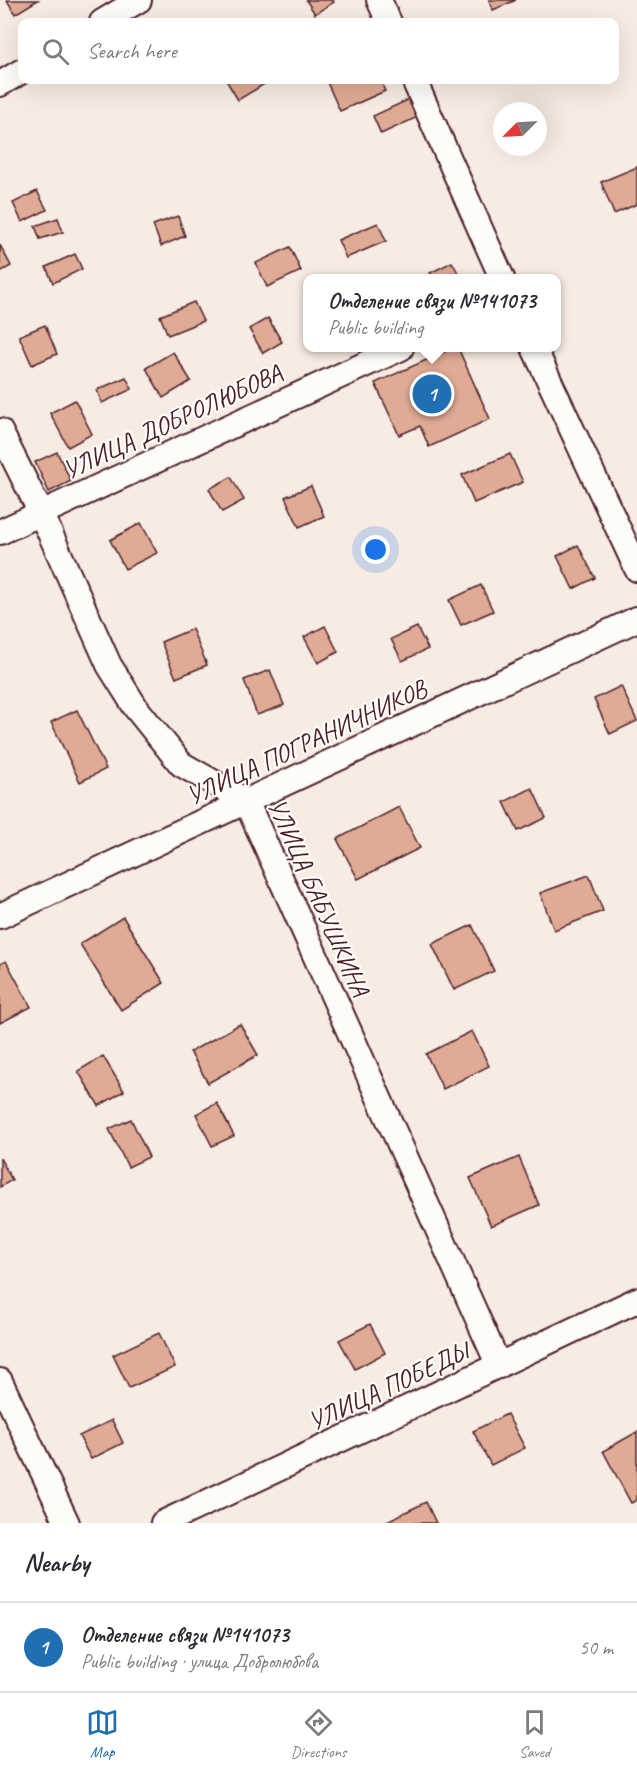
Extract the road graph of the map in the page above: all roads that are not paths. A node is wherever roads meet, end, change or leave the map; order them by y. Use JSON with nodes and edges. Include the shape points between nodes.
{"nodes":[{"id":1,"x":139,"y":0,"type":"edge"},
{"id":2,"x":379,"y":0,"type":"edge"},
{"id":3,"x":109,"y":18,"type":"edge"},
{"id":4,"x":387,"y":18,"type":"edge"},
{"id":5,"x":18,"y":73,"type":"edge"},
{"id":6,"x":0,"y":84,"type":"edge"},
{"id":7,"x":416,"y":84,"type":"edge"},
{"id":8,"x":500,"y":274,"type":"edge"},
{"id":9,"x":392,"y":352,"type":"edge"},
{"id":10,"x":536,"y":352,"type":"edge"},
{"id":11,"x":0,"y":431,"type":"edge"},
{"id":12,"x":41,"y":513,"type":"junction"},
{"id":13,"x":0,"y":532,"type":"edge"},
{"id":14,"x":637,"y":569,"type":"edge"},
{"id":15,"x":637,"y":619,"type":"edge"},
{"id":16,"x":246,"y":801,"type":"junction"},
{"id":17,"x":0,"y":916,"type":"edge"},
{"id":18,"x":637,"y":1300,"type":"edge"},
{"id":19,"x":499,"y":1366,"type":"junction"},
{"id":20,"x":0,"y":1381,"type":"edge"},
{"id":21,"x":67,"y":1523,"type":"edge"},
{"id":22,"x":163,"y":1523,"type":"edge"}],
"edges":[{"from":1,"to":3,"type":"street"},
{"from":2,"to":4,"type":"street"},
{"from":5,"to":6,"type":"street"},
{"from":7,"to":8,"type":"street"},
{"from":9,"to":12,"type":"street","name":"УЛИЦА ДОБРОЛЮБОВА"},
{"from":10,"to":14,"type":"street"},
{"from":11,"to":12,"type":"street","name":"УЛИЦА БАБУШКИНА"},
{"from":12,"to":13,"type":"street","name":"УЛИЦА ДОБРОЛЮБОВА"},
{"from":12,"to":16,"type":"street","name":"УЛИЦА БАБУШКИНА","via":[[109,665],[136,708],[181,764]]},
{"from":15,"to":16,"type":"street","name":"УЛИЦА ПОГРАНИЧНИКОВ"},
{"from":16,"to":17,"type":"street","name":"УЛИЦА ПОГРАНИЧНИКОВ"},
{"from":16,"to":19,"type":"street","name":"УЛИЦА БАБУШКИНА"},
{"from":18,"to":19,"type":"street","name":"УЛИЦА ПОБЕДЫ"},
{"from":19,"to":22,"type":"street","name":"УЛИЦА ПОБЕДЫ"},
{"from":20,"to":21,"type":"street"}]}
